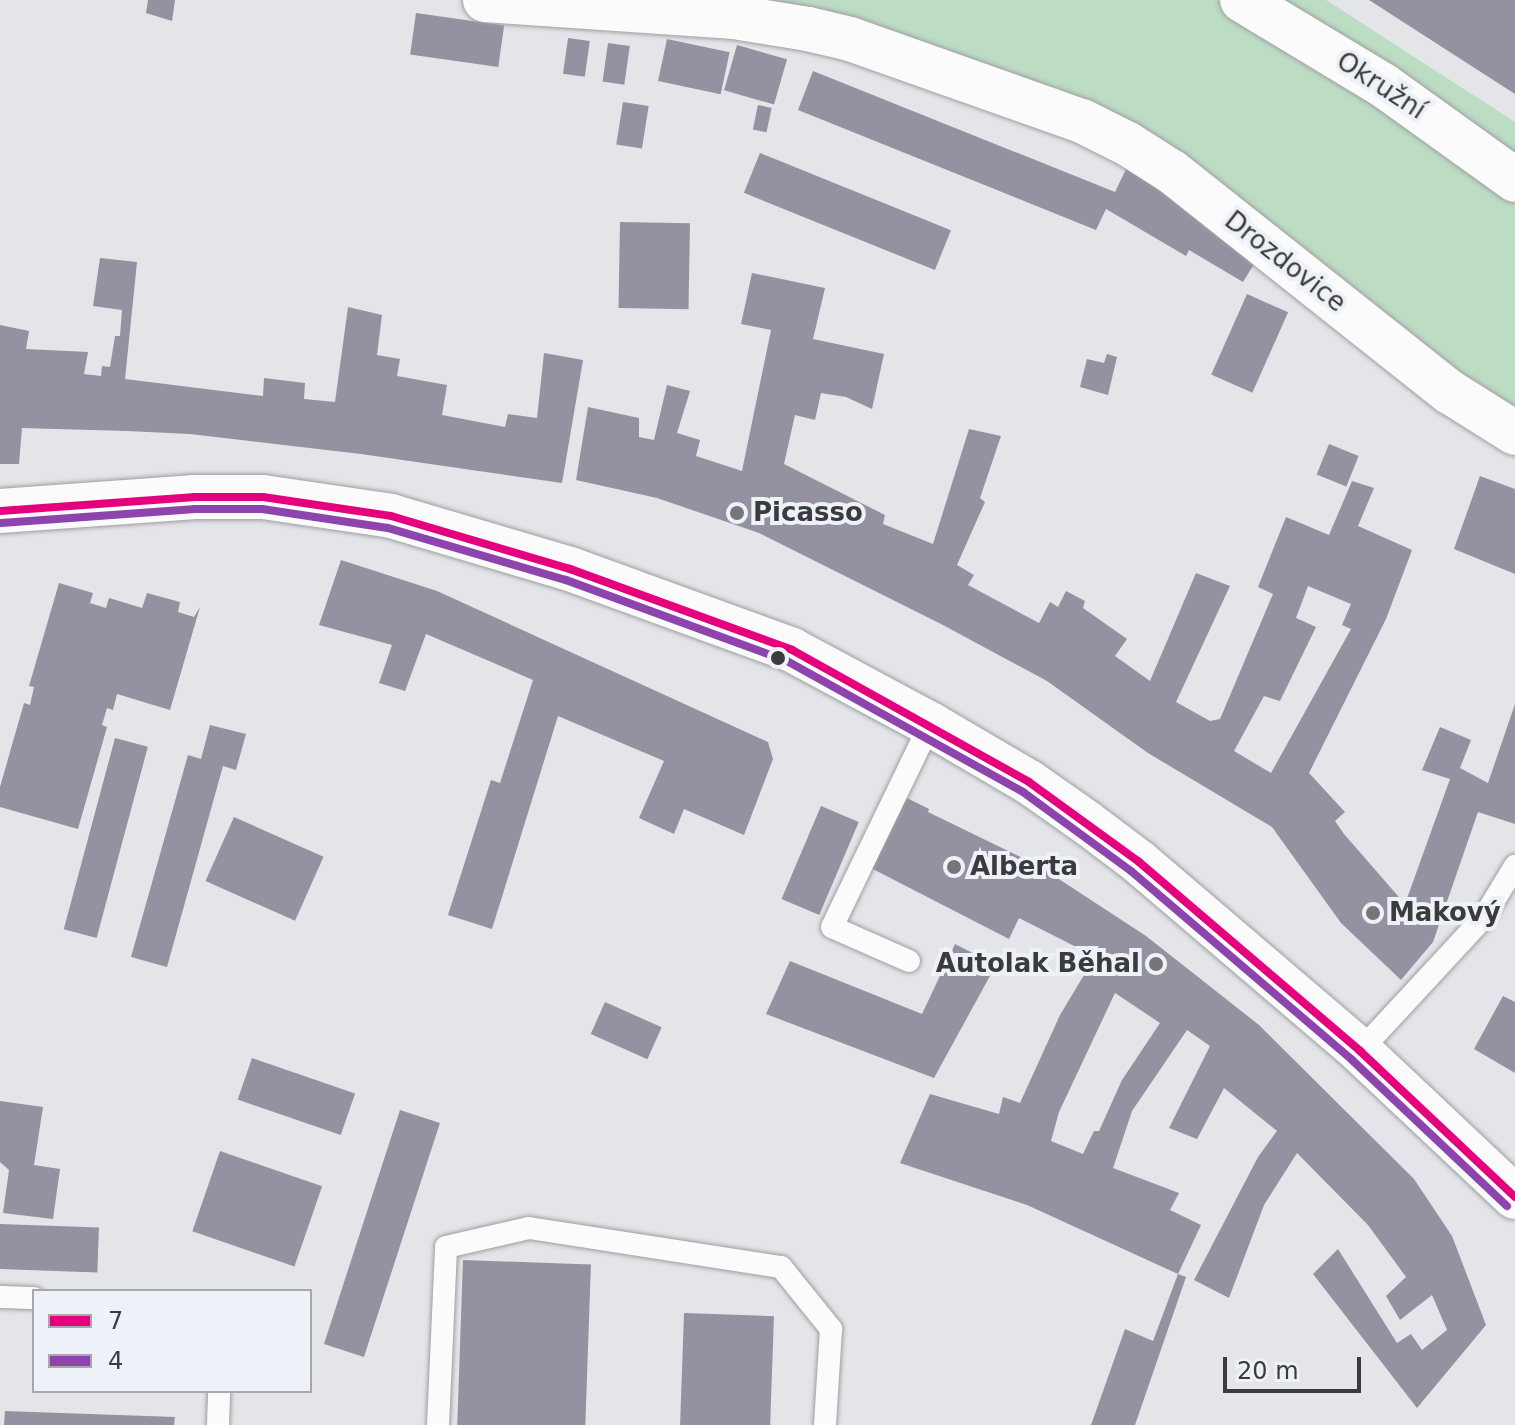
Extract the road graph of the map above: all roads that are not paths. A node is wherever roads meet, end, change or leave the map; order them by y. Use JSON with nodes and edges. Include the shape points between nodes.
{"nodes":[{"id":1,"x":485,"y":0,"type":"edge"},
{"id":2,"x":1242,"y":0,"type":"edge"},
{"id":3,"x":1515,"y":180,"type":"edge"},
{"id":4,"x":1515,"y":433,"type":"edge"},
{"id":5,"x":0,"y":511,"type":"edge"},
{"id":6,"x":930,"y":724,"type":"junction"},
{"id":7,"x":1515,"y":866,"type":"edge"},
{"id":8,"x":909,"y":961,"type":"dead end"},
{"id":9,"x":1360,"y":1051,"type":"junction"},
{"id":10,"x":1515,"y":1197,"type":"edge"},
{"id":11,"x":0,"y":1297,"type":"edge"},
{"id":12,"x":32,"y":1298,"type":"edge"},
{"id":13,"x":219,"y":1393,"type":"edge"},
{"id":14,"x":218,"y":1425,"type":"edge"},
{"id":15,"x":438,"y":1425,"type":"edge"},
{"id":16,"x":825,"y":1425,"type":"edge"}],
"edges":[{"from":1,"to":4,"type":"street","name":"Drozdovice","via":[[734,17],[808,29],[1082,121],[1172,172],[1462,402]]},
{"from":2,"to":3,"type":"street","name":"Okružní","via":[[1383,85]]},
{"from":5,"to":6,"type":"street","via":[[72,503],[263,497],[391,516],[570,569],[792,650]]},
{"from":6,"to":8,"type":"lane","via":[[832,927]]},
{"from":6,"to":9,"type":"street","via":[[1029,782],[1118,846]]},
{"from":7,"to":9,"type":"lane","via":[[1484,917]]},
{"from":9,"to":10,"type":"street"},
{"from":11,"to":12,"type":"lane"},
{"from":13,"to":14,"type":"lane"},
{"from":15,"to":16,"type":"lane","via":[[446,1247],[529,1228],[781,1267],[831,1329]]}]}
